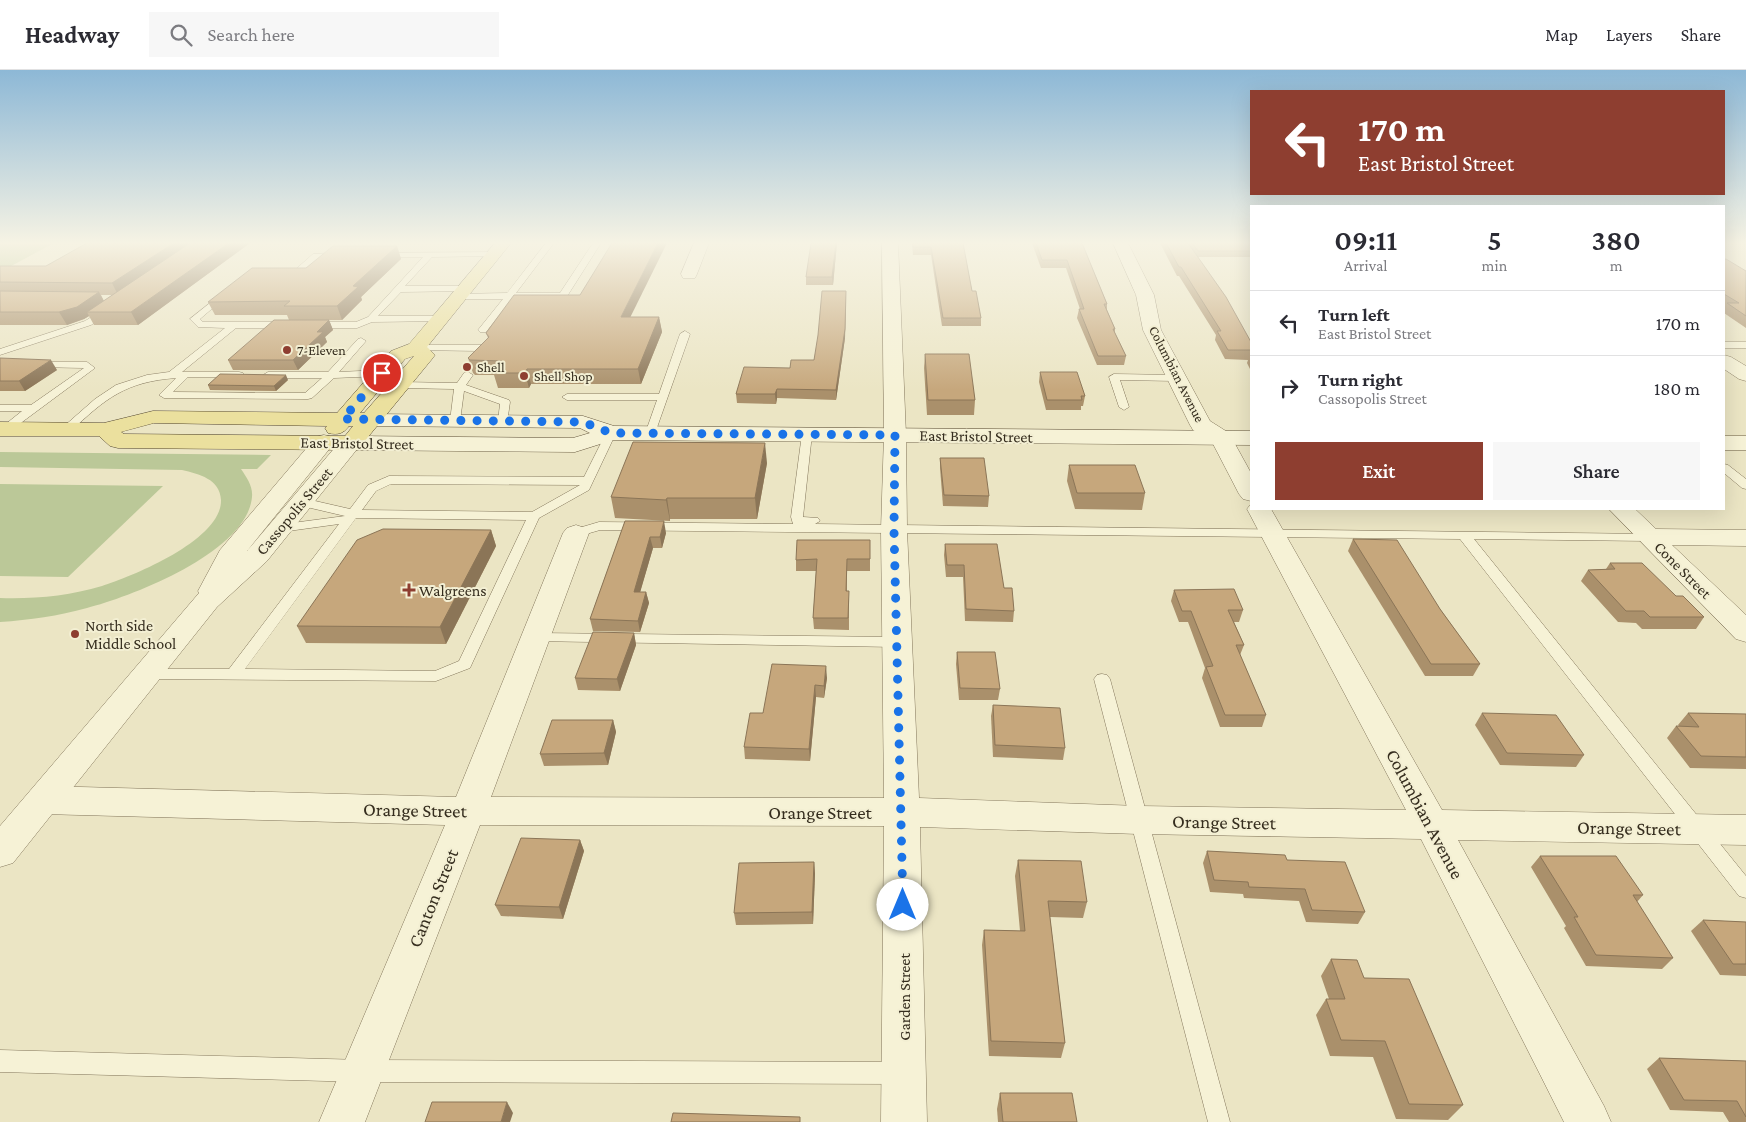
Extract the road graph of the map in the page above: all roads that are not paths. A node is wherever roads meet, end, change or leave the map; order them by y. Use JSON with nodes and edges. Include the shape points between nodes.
{"nodes":[{"id":1,"x":228,"y":292,"type":"edge"},
{"id":2,"x":395,"y":292,"type":"edge"},
{"id":3,"x":447,"y":292,"type":"edge"},
{"id":4,"x":512,"y":292,"type":"edge"},
{"id":5,"x":565,"y":292,"type":"edge"},
{"id":6,"x":891,"y":292,"type":"edge"},
{"id":7,"x":1144,"y":292,"type":"edge"},
{"id":8,"x":462,"y":293,"type":"junction"},
{"id":9,"x":509,"y":296,"type":"junction"},
{"id":10,"x":112,"y":306,"type":"edge"},
{"id":11,"x":371,"y":319,"type":"junction"},
{"id":12,"x":440,"y":320,"type":"junction"},
{"id":13,"x":234,"y":325,"type":"junction"},
{"id":14,"x":297,"y":325,"type":"edge"},
{"id":15,"x":307,"y":325,"type":"edge"},
{"id":16,"x":483,"y":330,"type":"dead end"},
{"id":17,"x":685,"y":334,"type":"dead end"},
{"id":18,"x":361,"y":342,"type":"dead end"},
{"id":19,"x":1725,"y":345,"type":"edge"},
{"id":20,"x":1745,"y":345,"type":"edge"},
{"id":21,"x":416,"y":348,"type":"junction"},
{"id":22,"x":0,"y":352,"type":"edge"},
{"id":23,"x":479,"y":360,"type":"edge"},
{"id":24,"x":1725,"y":362,"type":"edge"},
{"id":25,"x":22,"y":365,"type":"edge"},
{"id":26,"x":382,"y":373,"type":"junction"},
{"id":27,"x":186,"y":374,"type":"junction"},
{"id":28,"x":172,"y":375,"type":"junction"},
{"id":29,"x":226,"y":375,"type":"junction"},
{"id":30,"x":290,"y":375,"type":"junction"},
{"id":31,"x":331,"y":375,"type":"junction"},
{"id":32,"x":468,"y":375,"type":"edge"},
{"id":33,"x":1746,"y":375,"type":"edge"},
{"id":34,"x":1176,"y":378,"type":"junction"},
{"id":35,"x":257,"y":379,"type":"edge"},
{"id":36,"x":216,"y":383,"type":"edge"},
{"id":37,"x":238,"y":383,"type":"edge"},
{"id":38,"x":282,"y":383,"type":"edge"},
{"id":39,"x":400,"y":385,"type":"junction"},
{"id":40,"x":460,"y":386,"type":"junction"},
{"id":41,"x":566,"y":397,"type":"dead end"},
{"id":42,"x":663,"y":397,"type":"junction"},
{"id":43,"x":1124,"y":407,"type":"dead end"},
{"id":44,"x":0,"y":408,"type":"edge"},
{"id":45,"x":33,"y":408,"type":"junction"},
{"id":46,"x":343,"y":419,"type":"junction"},
{"id":47,"x":370,"y":420,"type":"junction"},
{"id":48,"x":455,"y":421,"type":"junction"},
{"id":49,"x":503,"y":421,"type":"junction"},
{"id":50,"x":3,"y":429,"type":"edge"},
{"id":51,"x":66,"y":430,"type":"junction"},
{"id":52,"x":105,"y":430,"type":"junction"},
{"id":53,"x":611,"y":433,"type":"junction"},
{"id":54,"x":650,"y":434,"type":"junction"},
{"id":55,"x":808,"y":434,"type":"junction"},
{"id":56,"x":895,"y":435,"type":"junction"},
{"id":57,"x":1221,"y":438,"type":"junction"},
{"id":58,"x":1250,"y":438,"type":"edge"},
{"id":59,"x":324,"y":442,"type":"junction"},
{"id":60,"x":351,"y":442,"type":"junction"},
{"id":61,"x":1725,"y":443,"type":"edge"},
{"id":62,"x":1746,"y":443,"type":"edge"},
{"id":63,"x":1725,"y":468,"type":"edge"},
{"id":64,"x":587,"y":481,"type":"junction"},
{"id":65,"x":1746,"y":485,"type":"edge"},
{"id":66,"x":1250,"y":492,"type":"edge"},
{"id":67,"x":302,"y":502,"type":"junction"},
{"id":68,"x":1622,"y":510,"type":"edge"},
{"id":69,"x":534,"y":516,"type":"junction"},
{"id":70,"x":352,"y":517,"type":"junction"},
{"id":71,"x":1266,"y":521,"type":"edge"},
{"id":72,"x":894,"y":526,"type":"junction"},
{"id":73,"x":281,"y":528,"type":"junction"},
{"id":74,"x":576,"y":533,"type":"joint"},
{"id":75,"x":1464,"y":535,"type":"junction"},
{"id":76,"x":1649,"y":537,"type":"junction"},
{"id":77,"x":1746,"y":538,"type":"edge"},
{"id":78,"x":208,"y":602,"type":"junction"},
{"id":79,"x":1746,"y":632,"type":"edge"},
{"id":80,"x":536,"y":638,"type":"junction"},
{"id":81,"x":897,"y":642,"type":"junction"},
{"id":82,"x":148,"y":674,"type":"junction"},
{"id":83,"x":234,"y":674,"type":"junction"},
{"id":84,"x":1102,"y":679,"type":"dead end"},
{"id":85,"x":43,"y":800,"type":"junction"},
{"id":86,"x":468,"y":811,"type":"junction"},
{"id":87,"x":902,"y":812,"type":"junction"},
{"id":88,"x":1139,"y":820,"type":"junction"},
{"id":89,"x":1432,"y":825,"type":"junction"},
{"id":90,"x":1697,"y":829,"type":"junction"},
{"id":91,"x":1746,"y":830,"type":"edge"},
{"id":92,"x":0,"y":852,"type":"edge"},
{"id":93,"x":1746,"y":890,"type":"edge"},
{"id":94,"x":0,"y":1061,"type":"edge"},
{"id":95,"x":363,"y":1071,"type":"junction"},
{"id":96,"x":904,"y":1074,"type":"junction"},
{"id":97,"x":342,"y":1122,"type":"edge"},
{"id":98,"x":904,"y":1122,"type":"edge"},
{"id":99,"x":1218,"y":1122,"type":"edge"},
{"id":100,"x":1588,"y":1122,"type":"edge"}],
"edges":[{"from":1,"to":13,"type":"lane","via":[[195,319],[201,325]]},
{"from":2,"to":11,"type":"lane"},
{"from":3,"to":8,"type":"lane"},
{"from":4,"to":9,"type":"lane"},
{"from":5,"to":9,"type":"lane","via":[[563,296]]},
{"from":6,"to":56,"type":"street","name":"Garden Street"},
{"from":7,"to":34,"type":"street","name":"Columbian Avenue","via":[[1152,330]]},
{"from":8,"to":9,"type":"lane"},
{"from":8,"to":12,"type":"main road","name":"Cassopolis Street"},
{"from":9,"to":16,"type":"lane"},
{"from":10,"to":22,"type":"lane","via":[[88,323]]},
{"from":11,"to":12,"type":"lane"},
{"from":11,"to":15,"type":"lane","via":[[357,325]]},
{"from":12,"to":21,"type":"main road","name":"Cassopolis Street"},
{"from":13,"to":14,"type":"lane"},
{"from":13,"to":28,"type":"lane"},
{"from":17,"to":42,"type":"lane"},
{"from":18,"to":31,"type":"lane"},
{"from":19,"to":20,"type":"lane"},
{"from":21,"to":23,"type":"lane","via":[[486,350]]},
{"from":21,"to":26,"type":"main road","name":"Cassopolis Street","via":[[398,355]]},
{"from":21,"to":39,"type":"main road","name":"Cassopolis Street","via":[[425,355]]},
{"from":24,"to":33,"type":"street"},
{"from":25,"to":45,"type":"lane","via":[[87,365],[90,368]]},
{"from":26,"to":31,"type":"lane"},
{"from":26,"to":46,"type":"main road","name":"Cassopolis Street"},
{"from":27,"to":28,"type":"lane"},
{"from":27,"to":29,"type":"lane"},
{"from":27,"to":31,"type":"lane","via":[[164,395],[308,396]]},
{"from":28,"to":51,"type":"lane","via":[[121,386],[98,401]]},
{"from":29,"to":36,"type":"lane"},
{"from":29,"to":37,"type":"lane","via":[[247,375]]},
{"from":30,"to":31,"type":"lane"},
{"from":30,"to":35,"type":"lane","via":[[269,375]]},
{"from":30,"to":38,"type":"lane"},
{"from":32,"to":40,"type":"lane"},
{"from":34,"to":43,"type":"lane","via":[[1114,377]]},
{"from":34,"to":57,"type":"street","name":"Columbian Avenue","via":[[1201,426]]},
{"from":39,"to":40,"type":"lane"},
{"from":39,"to":47,"type":"main road","name":"Cassopolis Street"},
{"from":40,"to":48,"type":"lane"},
{"from":40,"to":49,"type":"lane","via":[[505,402]]},
{"from":41,"to":42,"type":"lane"},
{"from":42,"to":54,"type":"lane"},
{"from":44,"to":45,"type":"lane"},
{"from":45,"to":50,"type":"lane"},
{"from":46,"to":47,"type":"main road","name":"East Bristol Street"},
{"from":46,"to":52,"type":"main road","name":"East Bristol Street","via":[[153,417]]},
{"from":46,"to":59,"type":"main road","name":"Cassopolis Street"},
{"from":47,"to":48,"type":"street","name":"East Bristol Street"},
{"from":47,"to":60,"type":"main road","name":"Cassopolis Street"},
{"from":48,"to":49,"type":"street","name":"East Bristol Street"},
{"from":49,"to":53,"type":"street","name":"East Bristol Street","via":[[583,422]]},
{"from":50,"to":51,"type":"main road","name":"East Bristol Street"},
{"from":51,"to":52,"type":"main road","name":"East Bristol Street"},
{"from":52,"to":59,"type":"main road","name":"East Bristol Street","via":[[118,441]]},
{"from":53,"to":54,"type":"street","name":"East Bristol Street"},
{"from":53,"to":60,"type":"street","name":"East Bristol Street","via":[[575,445]]},
{"from":53,"to":64,"type":"lane"},
{"from":54,"to":55,"type":"street","name":"East Bristol Street"},
{"from":55,"to":56,"type":"street","name":"East Bristol Street"},
{"from":55,"to":72,"type":"lane","via":[[798,522]]},
{"from":56,"to":57,"type":"street","name":"East Bristol Street"},
{"from":56,"to":72,"type":"street","name":"Garden Street"},
{"from":57,"to":58,"type":"street","name":"East Bristol Street"},
{"from":57,"to":66,"type":"street","name":"Columbian Avenue"},
{"from":59,"to":60,"type":"main road","name":"East Bristol Street"},
{"from":59,"to":78,"type":"street","name":"Cassopolis Street","via":[[229,556]]},
{"from":60,"to":67,"type":"street","name":"Cassopolis Street"},
{"from":61,"to":62,"type":"street"},
{"from":63,"to":65,"type":"lane"},
{"from":64,"to":69,"type":"lane","via":[[585,486]]},
{"from":64,"to":70,"type":"lane","via":[[388,480],[372,488]]},
{"from":67,"to":70,"type":"lane"},
{"from":67,"to":73,"type":"street","name":"Cassopolis Street"},
{"from":68,"to":76,"type":"street","name":"Cone Street"},
{"from":69,"to":70,"type":"lane"},
{"from":69,"to":83,"type":"lane","via":[[464,664],[436,676]]},
{"from":70,"to":73,"type":"lane"},
{"from":70,"to":83,"type":"lane"},
{"from":71,"to":72,"type":"lane"},
{"from":71,"to":75,"type":"lane"},
{"from":71,"to":89,"type":"street","name":"Columbian Avenue"},
{"from":72,"to":74,"type":"lane","via":[[599,526]]},
{"from":72,"to":81,"type":"street","name":"Garden Street"},
{"from":73,"to":78,"type":"street","name":"Cassopolis Street","via":[[258,555]]},
{"from":74,"to":80,"type":"street","name":"Canton Street"},
{"from":75,"to":76,"type":"lane"},
{"from":75,"to":90,"type":"lane"},
{"from":76,"to":77,"type":"street"},
{"from":76,"to":79,"type":"street","name":"Cone Street"},
{"from":78,"to":82,"type":"street","name":"Cassopolis Street"},
{"from":80,"to":81,"type":"lane"},
{"from":80,"to":86,"type":"street","name":"Canton Street"},
{"from":81,"to":87,"type":"street","name":"Garden Street"},
{"from":82,"to":83,"type":"lane"},
{"from":82,"to":85,"type":"street","name":"Cassopolis Street"},
{"from":84,"to":88,"type":"lane"},
{"from":85,"to":86,"type":"street","name":"Orange Street"},
{"from":85,"to":92,"type":"street","name":"Cassopolis Street"},
{"from":86,"to":87,"type":"street","name":"Orange Street"},
{"from":86,"to":95,"type":"street","name":"Canton Street"},
{"from":87,"to":88,"type":"street","name":"Orange Street"},
{"from":87,"to":96,"type":"street","name":"Garden Street"},
{"from":88,"to":89,"type":"street","name":"Orange Street"},
{"from":88,"to":99,"type":"lane"},
{"from":89,"to":90,"type":"street","name":"Orange Street"},
{"from":89,"to":100,"type":"street","name":"Columbian Avenue"},
{"from":90,"to":91,"type":"street","name":"Orange Street"},
{"from":90,"to":93,"type":"lane"},
{"from":94,"to":95,"type":"lane"},
{"from":95,"to":96,"type":"lane"},
{"from":95,"to":97,"type":"street","name":"Canton Street"},
{"from":96,"to":98,"type":"street","name":"Garden Street"}]}
